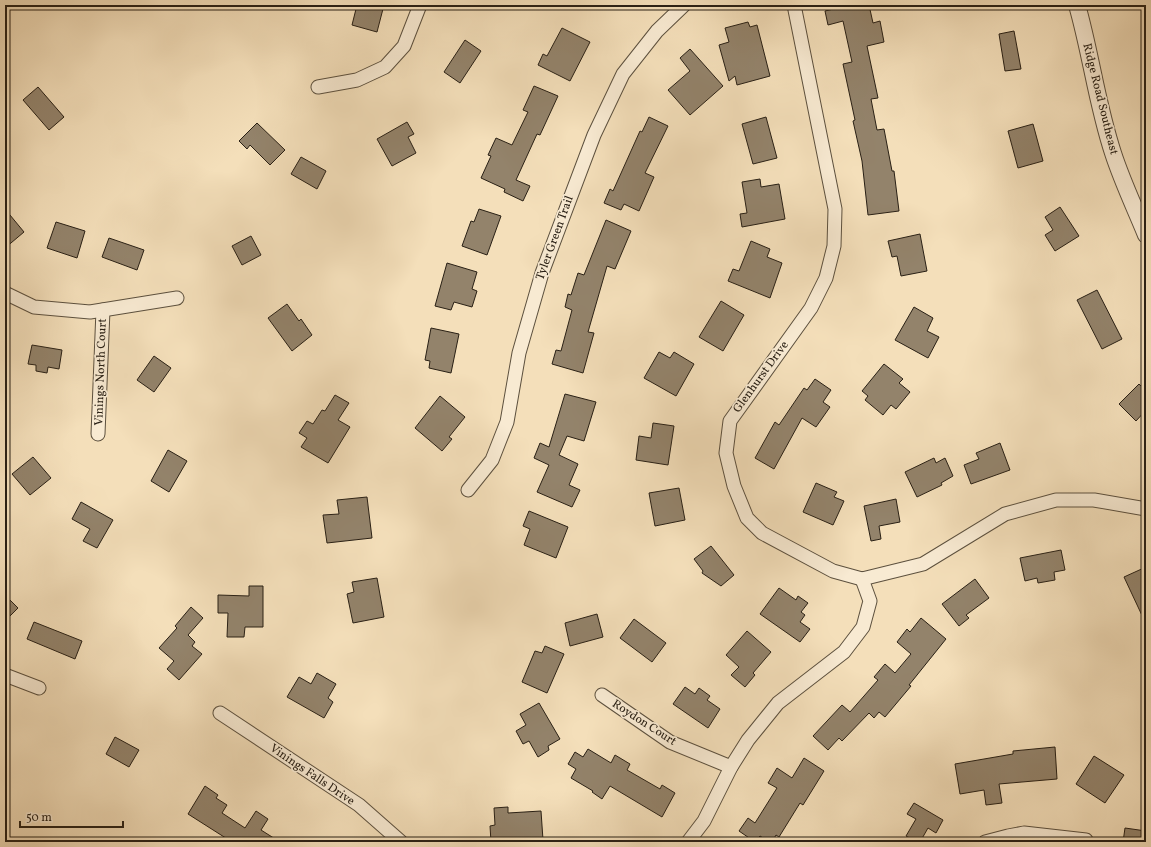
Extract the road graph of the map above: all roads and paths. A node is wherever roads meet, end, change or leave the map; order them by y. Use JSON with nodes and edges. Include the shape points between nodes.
{"nodes":[{"id":1,"x":420,"y":5,"type":"edge"},
{"id":2,"x":684,"y":5,"type":"edge"},
{"id":3,"x":794,"y":5,"type":"edge"},
{"id":4,"x":1077,"y":5,"type":"edge"},
{"id":5,"x":318,"y":87,"type":"dead end"},
{"id":6,"x":1146,"y":236,"type":"edge"},
{"id":7,"x":5,"y":293,"type":"edge"},
{"id":8,"x":177,"y":298,"type":"dead end"},
{"id":9,"x":103,"y":310,"type":"junction"},
{"id":10,"x":98,"y":434,"type":"dead end"},
{"id":11,"x":468,"y":490,"type":"dead end"},
{"id":12,"x":1146,"y":509,"type":"edge"},
{"id":13,"x":862,"y":579,"type":"junction"},
{"id":14,"x":5,"y":675,"type":"edge"},
{"id":15,"x":39,"y":688,"type":"dead end"},
{"id":16,"x":602,"y":695,"type":"dead end"},
{"id":17,"x":220,"y":712,"type":"dead end"},
{"id":18,"x":732,"y":768,"type":"junction"},
{"id":19,"x":1086,"y":840,"type":"dead end"},
{"id":20,"x":401,"y":842,"type":"edge"},
{"id":21,"x":688,"y":842,"type":"edge"},
{"id":22,"x":984,"y":842,"type":"edge"}],
"edges":[{"from":1,"to":5,"type":"street","via":[[404,46],[385,67],[357,80]]},
{"from":2,"to":11,"type":"street","name":"Tyler Green Trail","via":[[657,31],[623,74],[594,135],[542,273],[519,352],[507,422],[492,460]]},
{"from":3,"to":13,"type":"street","name":"Glenhurst Drive","via":[[835,209],[834,246],[826,278],[811,308],[730,421],[726,453],[734,486],[747,518],[762,533],[833,571]]},
{"from":4,"to":6,"type":"street","name":"Ridge Road Southeast","via":[[1113,154]]},
{"from":7,"to":9,"type":"street","via":[[34,307],[90,312]]},
{"from":8,"to":9,"type":"street"},
{"from":9,"to":10,"type":"street","name":"Vinings North Court"},
{"from":12,"to":13,"type":"street","name":"Glenhurst Drive","via":[[1094,500],[1056,500],[1005,514],[923,564]]},
{"from":13,"to":18,"type":"street","via":[[870,601],[863,627],[844,652],[778,703],[748,740]]},
{"from":14,"to":15,"type":"street"},
{"from":16,"to":18,"type":"street","name":"Roydon Court","via":[[670,742]]},
{"from":17,"to":20,"type":"street","name":"Vinings Falls Drive","via":[[359,806]]},
{"from":18,"to":21,"type":"street","via":[[704,821]]},
{"from":19,"to":22,"type":"street","via":[[1024,833]]}]}
